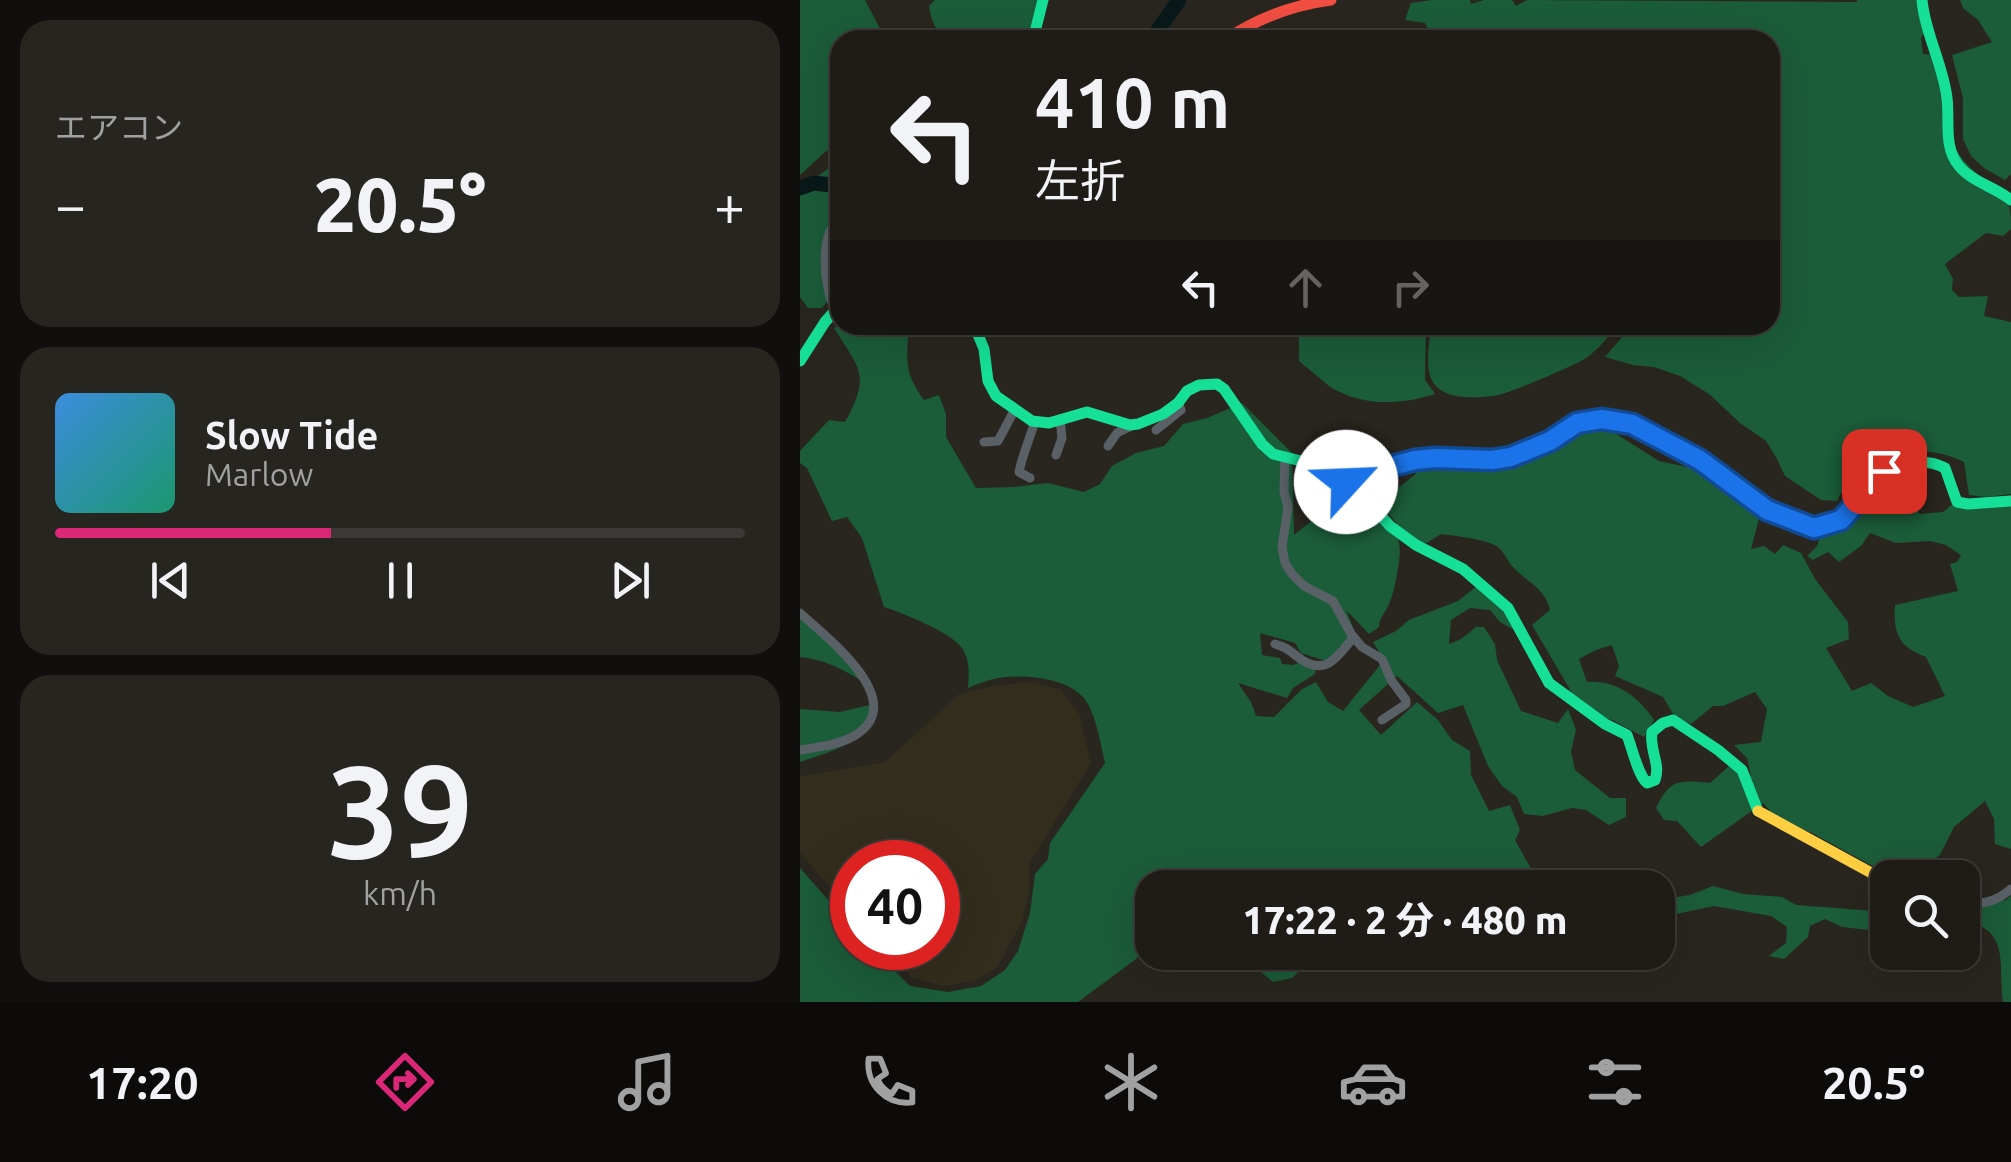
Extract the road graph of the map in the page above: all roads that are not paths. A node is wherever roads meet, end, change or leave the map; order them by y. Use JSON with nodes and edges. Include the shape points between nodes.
{"nodes":[{"id":1,"x":1043,"y":0,"type":"edge"},
{"id":2,"x":1332,"y":0,"type":"edge"},
{"id":3,"x":1922,"y":0,"type":"edge"},
{"id":4,"x":1246,"y":26,"type":"junction"},
{"id":5,"x":1036,"y":30,"type":"edge"},
{"id":6,"x":1240,"y":30,"type":"edge"},
{"id":7,"x":1246,"y":30,"type":"edge"},
{"id":8,"x":2011,"y":200,"type":"edge"},
{"id":9,"x":830,"y":234,"type":"edge"},
{"id":10,"x":830,"y":299,"type":"edge"},
{"id":11,"x":830,"y":317,"type":"edge"},
{"id":12,"x":978,"y":335,"type":"edge"},
{"id":13,"x":800,"y":362,"type":"edge"},
{"id":14,"x":1178,"y":404,"type":"junction"},
{"id":15,"x":1015,"y":409,"type":"junction"},
{"id":16,"x":1060,"y":419,"type":"junction"},
{"id":17,"x":1035,"y":421,"type":"junction"},
{"id":18,"x":1133,"y":425,"type":"junction"},
{"id":19,"x":1156,"y":430,"type":"dead end"},
{"id":20,"x":984,"y":442,"type":"dead end"},
{"id":21,"x":1108,"y":446,"type":"dead end"},
{"id":22,"x":1056,"y":455,"type":"dead end"},
{"id":23,"x":1285,"y":459,"type":"junction"},
{"id":24,"x":1334,"y":474,"type":"junction"},
{"id":25,"x":1030,"y":478,"type":"dead end"},
{"id":26,"x":2011,"y":501,"type":"edge"},
{"id":27,"x":800,"y":613,"type":"edge"},
{"id":28,"x":1354,"y":637,"type":"junction"},
{"id":29,"x":1275,"y":644,"type":"dead end"},
{"id":30,"x":1382,"y":720,"type":"dead end"},
{"id":31,"x":800,"y":750,"type":"edge"},
{"id":32,"x":1870,"y":872,"type":"edge"},
{"id":33,"x":2011,"y":890,"type":"edge"},
{"id":34,"x":1980,"y":904,"type":"edge"}],
"edges":[{"from":1,"to":5,"type":"street"},
{"from":2,"to":4,"type":"street","via":[[1293,5]]},
{"from":3,"to":8,"type":"street","via":[[1947,94],[1950,150],[1966,172]]},
{"from":4,"to":6,"type":"street"},
{"from":4,"to":7,"type":"street"},
{"from":9,"to":10,"type":"street"},
{"from":11,"to":13,"type":"street"},
{"from":12,"to":15,"type":"street","via":[[988,381]]},
{"from":14,"to":18,"type":"street"},
{"from":14,"to":19,"type":"street","via":[[1181,410]]},
{"from":14,"to":23,"type":"street","via":[[1186,391],[1216,384],[1262,444]]},
{"from":15,"to":17,"type":"street"},
{"from":15,"to":20,"type":"street","via":[[998,441]]},
{"from":16,"to":17,"type":"street"},
{"from":16,"to":18,"type":"street","via":[[1086,412]]},
{"from":16,"to":22,"type":"street"},
{"from":17,"to":25,"type":"street","via":[[1019,468]]},
{"from":18,"to":21,"type":"street"},
{"from":23,"to":24,"type":"street"},
{"from":23,"to":28,"type":"street","via":[[1285,563],[1304,586],[1333,600]]},
{"from":24,"to":26,"type":"street","via":[[1415,460],[1511,457],[1577,423],[1602,419],[1632,424],[1700,460],[1767,510],[1814,528],[1841,520],[1884,471],[1913,461],[1946,468],[1957,502]]},
{"from":24,"to":32,"type":"street","via":[[1390,526],[1463,568],[1508,608],[1549,683],[1627,735],[1647,783],[1659,770],[1652,732],[1673,720],[1742,770],[1759,813]]},
{"from":27,"to":31,"type":"street","via":[[852,659],[874,699],[858,734]]},
{"from":28,"to":29,"type":"street","via":[[1322,666]]},
{"from":28,"to":30,"type":"street","via":[[1382,659],[1406,700]]},
{"from":33,"to":34,"type":"street"}]}
